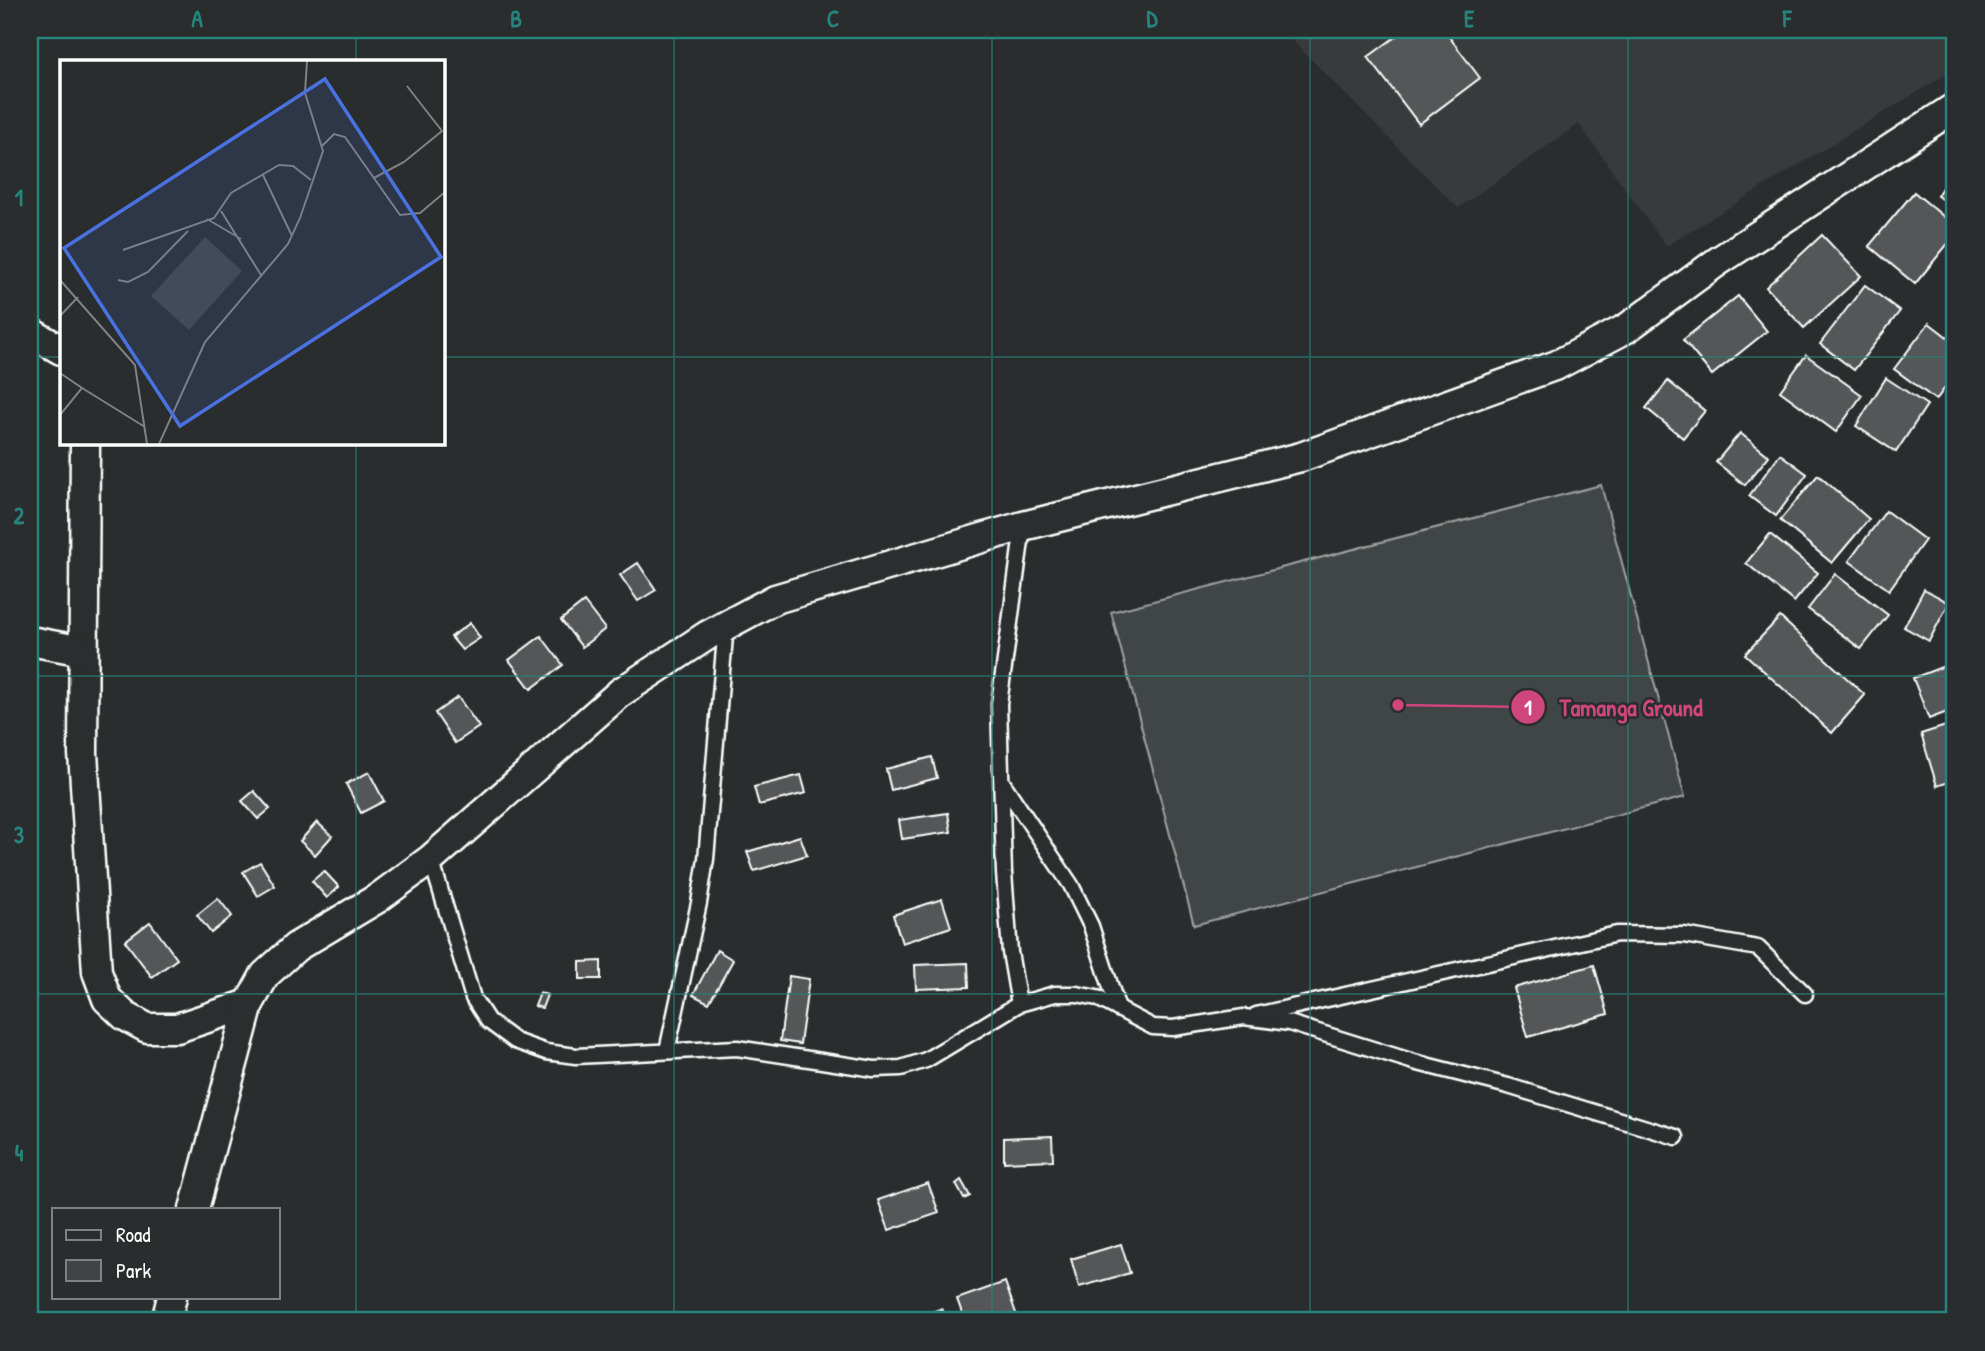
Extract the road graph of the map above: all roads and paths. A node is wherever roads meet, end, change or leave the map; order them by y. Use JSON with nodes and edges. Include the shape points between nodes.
{"nodes":[{"id":1,"x":1955,"y":107,"type":"edge"},
{"id":2,"x":30,"y":331,"type":"edge"},
{"id":3,"x":60,"y":349,"type":"edge"},
{"id":4,"x":85,"y":444,"type":"edge"},
{"id":5,"x":1023,"y":526,"type":"junction"},
{"id":6,"x":726,"y":625,"type":"junction"},
{"id":7,"x":30,"y":641,"type":"edge"},
{"id":8,"x":83,"y":651,"type":"junction"},
{"id":9,"x":1002,"y":782,"type":"junction"},
{"id":10,"x":431,"y":859,"type":"junction"},
{"id":11,"x":1805,"y":994,"type":"dead end"},
{"id":12,"x":249,"y":1004,"type":"junction"},
{"id":13,"x":1019,"y":1004,"type":"junction"},
{"id":14,"x":1118,"y":1009,"type":"junction"},
{"id":15,"x":1244,"y":1017,"type":"junction"},
{"id":16,"x":667,"y":1051,"type":"junction"},
{"id":17,"x":1676,"y":1137,"type":"dead end"},
{"id":18,"x":194,"y":1208,"type":"edge"},
{"id":19,"x":172,"y":1298,"type":"edge"},
{"id":20,"x":166,"y":1321,"type":"edge"}],
"edges":[{"from":1,"to":5,"type":"street","via":[[1717,262],[1627,328],[1557,365],[1301,457]]},
{"from":2,"to":3,"type":"street"},
{"from":4,"to":8,"type":"street"},
{"from":5,"to":6,"type":"street","via":[[775,599]]},
{"from":5,"to":9,"type":"lane","via":[[999,704]]},
{"from":6,"to":10,"type":"street","via":[[621,692]]},
{"from":6,"to":16,"type":"lane","via":[[706,859]]},
{"from":7,"to":8,"type":"street"},
{"from":8,"to":12,"type":"street","via":[[83,753],[97,972],[107,999],[147,1028],[177,1028]]},
{"from":9,"to":13,"type":"lane","via":[[1010,952]]},
{"from":9,"to":14,"type":"lane","via":[[1071,885],[1091,926]]},
{"from":10,"to":12,"type":"street","via":[[378,898],[296,947],[265,975]]},
{"from":10,"to":16,"type":"lane","via":[[473,998],[488,1021],[515,1041],[546,1052],[576,1056]]},
{"from":11,"to":15,"type":"lane","via":[[1758,948],[1684,935],[1617,934]]},
{"from":12,"to":18,"type":"street"},
{"from":13,"to":14,"type":"lane","via":[[1055,994],[1077,994]]},
{"from":13,"to":16,"type":"lane","via":[[926,1060],[901,1068],[874,1069],[737,1048]]},
{"from":14,"to":15,"type":"lane","via":[[1153,1027]]},
{"from":15,"to":17,"type":"lane","via":[[1289,1023]]},
{"from":19,"to":20,"type":"street"}]}
